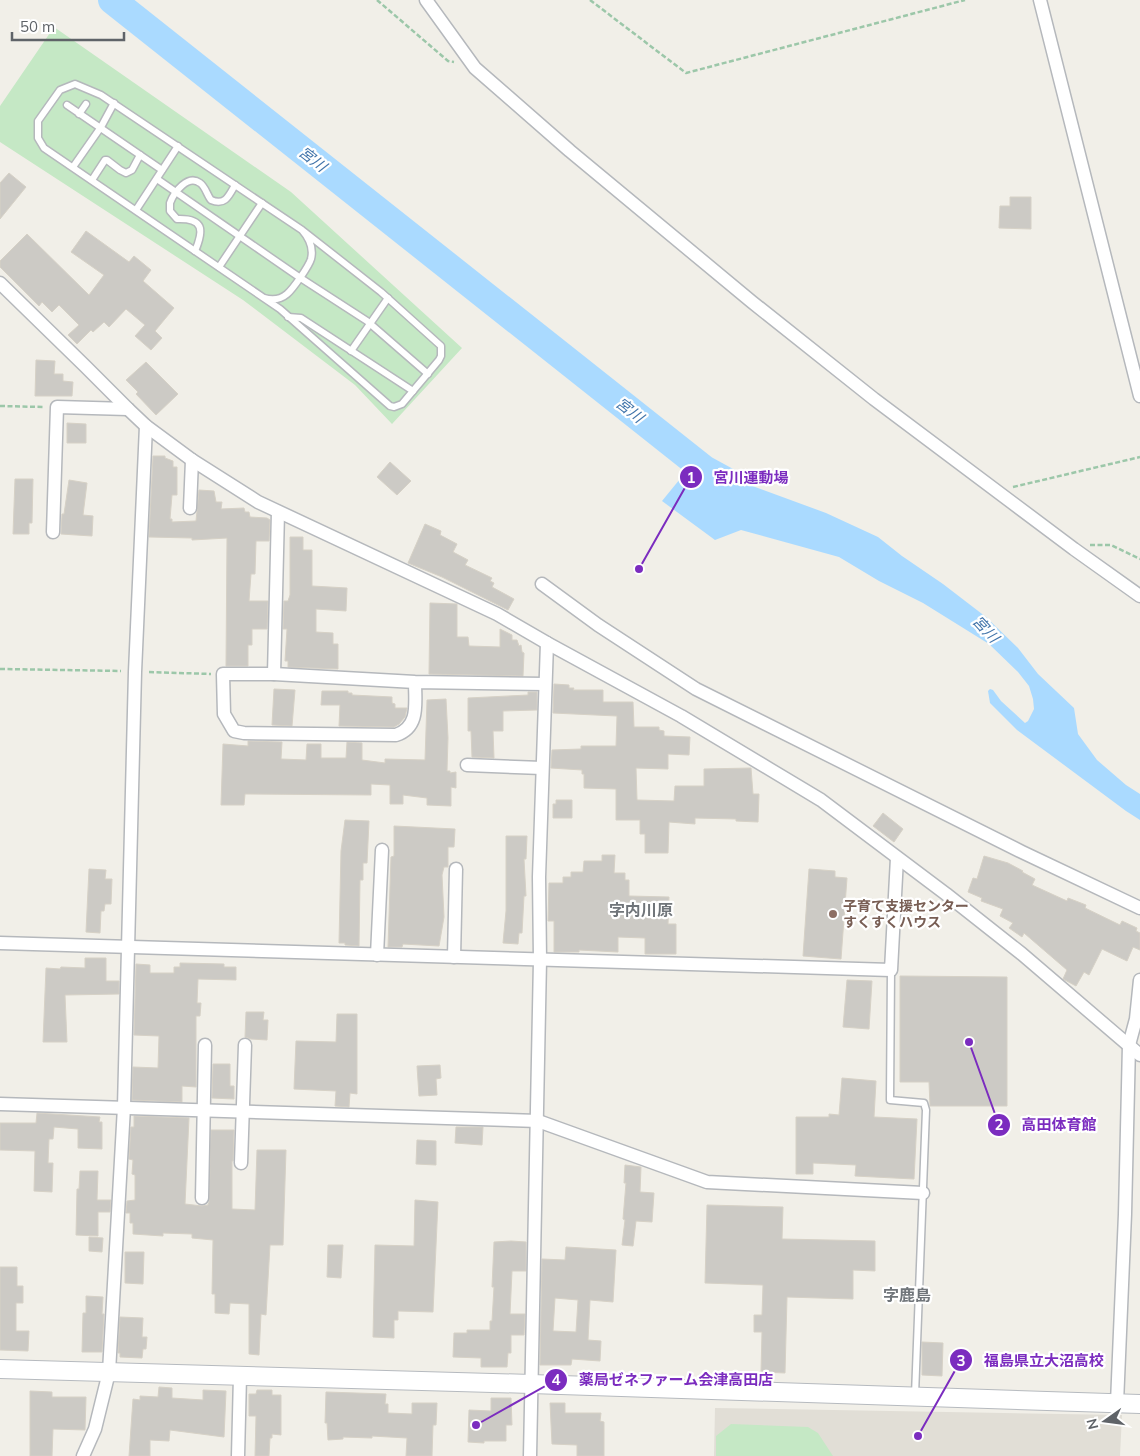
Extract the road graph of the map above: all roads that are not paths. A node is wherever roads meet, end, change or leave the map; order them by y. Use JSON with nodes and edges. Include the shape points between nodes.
{"nodes":[{"id":1,"x":426,"y":0,"type":"edge"},
{"id":2,"x":1040,"y":0,"type":"edge"},
{"id":3,"x":114,"y":103,"type":"junction"},
{"id":4,"x":86,"y":104,"type":"dead end"},
{"id":5,"x":67,"y":105,"type":"dead end"},
{"id":6,"x":79,"y":114,"type":"junction"},
{"id":7,"x":101,"y":127,"type":"junction"},
{"id":8,"x":178,"y":146,"type":"junction"},
{"id":9,"x":140,"y":155,"type":"junction"},
{"id":10,"x":73,"y":167,"type":"junction"},
{"id":11,"x":162,"y":170,"type":"junction"},
{"id":12,"x":157,"y":179,"type":"junction"},
{"id":13,"x":92,"y":180,"type":"junction"},
{"id":14,"x":235,"y":185,"type":"junction"},
{"id":15,"x":176,"y":192,"type":"junction"},
{"id":16,"x":262,"y":203,"type":"junction"},
{"id":17,"x":136,"y":210,"type":"junction"},
{"id":18,"x":302,"y":230,"type":"junction"},
{"id":19,"x":240,"y":235,"type":"junction"},
{"id":20,"x":195,"y":251,"type":"junction"},
{"id":21,"x":219,"y":267,"type":"junction"},
{"id":22,"x":299,"y":277,"type":"junction"},
{"id":23,"x":0,"y":284,"type":"edge"},
{"id":24,"x":264,"y":298,"type":"junction"},
{"id":25,"x":388,"y":298,"type":"junction"},
{"id":26,"x":288,"y":317,"type":"junction"},
{"id":27,"x":370,"y":324,"type":"junction"},
{"id":28,"x":351,"y":351,"type":"junction"},
{"id":29,"x":428,"y":374,"type":"junction"},
{"id":30,"x":413,"y":391,"type":"junction"},
{"id":31,"x":1140,"y":396,"type":"edge"},
{"id":32,"x":128,"y":410,"type":"junction"},
{"id":33,"x":146,"y":426,"type":"junction"},
{"id":34,"x":192,"y":460,"type":"junction"},
{"id":35,"x":190,"y":508,"type":"dead end"},
{"id":36,"x":278,"y":512,"type":"junction"},
{"id":37,"x":54,"y":532,"type":"dead end"},
{"id":38,"x":542,"y":584,"type":"dead end"},
{"id":39,"x":1140,"y":596,"type":"edge"},
{"id":40,"x":547,"y":643,"type":"junction"},
{"id":41,"x":274,"y":674,"type":"junction"},
{"id":42,"x":415,"y":682,"type":"junction"},
{"id":43,"x":545,"y":684,"type":"junction"},
{"id":44,"x":467,"y":765,"type":"dead end"},
{"id":45,"x":542,"y":768,"type":"junction"},
{"id":46,"x":382,"y":850,"type":"dead end"},
{"id":47,"x":897,"y":858,"type":"junction"},
{"id":48,"x":456,"y":869,"type":"dead end"},
{"id":49,"x":1140,"y":908,"type":"edge"},
{"id":50,"x":0,"y":943,"type":"edge"},
{"id":51,"x":129,"y":947,"type":"junction"},
{"id":52,"x":377,"y":955,"type":"junction"},
{"id":53,"x":454,"y":957,"type":"junction"},
{"id":54,"x":540,"y":960,"type":"junction"},
{"id":55,"x":892,"y":970,"type":"junction"},
{"id":56,"x":1140,"y":980,"type":"edge"},
{"id":57,"x":205,"y":1045,"type":"dead end"},
{"id":58,"x":245,"y":1045,"type":"dead end"},
{"id":59,"x":1129,"y":1045,"type":"junction"},
{"id":60,"x":1140,"y":1055,"type":"edge"},
{"id":61,"x":0,"y":1104,"type":"edge"},
{"id":62,"x":124,"y":1107,"type":"junction"},
{"id":63,"x":203,"y":1110,"type":"junction"},
{"id":64,"x":243,"y":1111,"type":"junction"},
{"id":65,"x":538,"y":1121,"type":"junction"},
{"id":66,"x":241,"y":1163,"type":"dead end"},
{"id":67,"x":923,"y":1193,"type":"junction"},
{"id":68,"x":202,"y":1198,"type":"dead end"},
{"id":69,"x":0,"y":1369,"type":"edge"},
{"id":70,"x":109,"y":1372,"type":"junction"},
{"id":71,"x":240,"y":1376,"type":"junction"},
{"id":72,"x":531,"y":1384,"type":"junction"},
{"id":73,"x":915,"y":1396,"type":"junction"},
{"id":74,"x":1117,"y":1403,"type":"junction"},
{"id":75,"x":1140,"y":1404,"type":"edge"},
{"id":76,"x":83,"y":1456,"type":"edge"},
{"id":77,"x":238,"y":1456,"type":"edge"},
{"id":78,"x":530,"y":1456,"type":"edge"}],
"edges":[{"from":1,"to":39,"type":"street","via":[[475,68],[570,152],[874,399]]},
{"from":2,"to":31,"type":"street"},
{"from":3,"to":7,"type":"lane"},
{"from":3,"to":8,"type":"lane"},
{"from":3,"to":10,"type":"lane","via":[[75,84],[60,90],[38,121],[38,138],[44,148]]},
{"from":4,"to":6,"type":"lane"},
{"from":5,"to":6,"type":"lane"},
{"from":6,"to":7,"type":"lane"},
{"from":7,"to":9,"type":"lane"},
{"from":7,"to":10,"type":"lane"},
{"from":8,"to":11,"type":"lane"},
{"from":8,"to":14,"type":"lane"},
{"from":9,"to":11,"type":"lane"},
{"from":9,"to":13,"type":"lane","via":[[132,170],[126,173],[105,160]]},
{"from":10,"to":13,"type":"lane"},
{"from":11,"to":12,"type":"lane"},
{"from":12,"to":15,"type":"lane"},
{"from":12,"to":17,"type":"lane"},
{"from":13,"to":17,"type":"lane"},
{"from":14,"to":15,"type":"lane","via":[[229,196],[217,203],[211,200],[199,181],[186,182]]},
{"from":14,"to":16,"type":"lane"},
{"from":15,"to":19,"type":"lane"},
{"from":15,"to":20,"type":"lane","via":[[170,211],[178,218],[191,219],[202,229]]},
{"from":16,"to":18,"type":"lane"},
{"from":16,"to":19,"type":"lane"},
{"from":17,"to":20,"type":"lane"},
{"from":18,"to":22,"type":"lane","via":[[310,240],[311,259]]},
{"from":18,"to":25,"type":"lane"},
{"from":19,"to":21,"type":"lane"},
{"from":19,"to":22,"type":"lane"},
{"from":20,"to":21,"type":"lane"},
{"from":21,"to":24,"type":"lane"},
{"from":22,"to":24,"type":"lane","via":[[286,295]]},
{"from":22,"to":27,"type":"lane"},
{"from":23,"to":32,"type":"street"},
{"from":24,"to":26,"type":"lane"},
{"from":25,"to":27,"type":"lane"},
{"from":25,"to":29,"type":"lane","via":[[441,346],[441,356]]},
{"from":26,"to":28,"type":"lane","via":[[301,318]]},
{"from":26,"to":30,"type":"lane","via":[[390,406],[402,404]]},
{"from":27,"to":28,"type":"lane"},
{"from":27,"to":29,"type":"lane"},
{"from":28,"to":30,"type":"lane"},
{"from":29,"to":30,"type":"lane"},
{"from":32,"to":33,"type":"street"},
{"from":32,"to":37,"type":"street","via":[[57,408]]},
{"from":33,"to":34,"type":"street"},
{"from":33,"to":51,"type":"street","via":[[135,672]]},
{"from":34,"to":35,"type":"street"},
{"from":34,"to":36,"type":"street"},
{"from":36,"to":40,"type":"street","via":[[497,614]]},
{"from":36,"to":41,"type":"street"},
{"from":38,"to":49,"type":"street","via":[[696,689]]},
{"from":40,"to":43,"type":"street"},
{"from":40,"to":47,"type":"street","via":[[783,776],[821,800]]},
{"from":41,"to":42,"type":"street"},
{"from":41,"to":42,"type":"street","via":[[223,674],[224,714],[234,731],[396,735],[408,730],[413,723]]},
{"from":42,"to":43,"type":"street"},
{"from":43,"to":45,"type":"street"},
{"from":44,"to":45,"type":"street"},
{"from":45,"to":54,"type":"street"},
{"from":46,"to":52,"type":"street"},
{"from":47,"to":55,"type":"street"},
{"from":47,"to":59,"type":"street","via":[[1022,954]]},
{"from":48,"to":53,"type":"street"},
{"from":50,"to":51,"type":"street"},
{"from":51,"to":52,"type":"street"},
{"from":51,"to":62,"type":"street"},
{"from":52,"to":53,"type":"street"},
{"from":53,"to":54,"type":"street"},
{"from":54,"to":55,"type":"street"},
{"from":54,"to":65,"type":"street"},
{"from":55,"to":67,"type":"lane","via":[[890,1100],[924,1103]]},
{"from":56,"to":59,"type":"street","via":[[1136,1019]]},
{"from":57,"to":63,"type":"street"},
{"from":58,"to":64,"type":"street"},
{"from":59,"to":60,"type":"street"},
{"from":59,"to":74,"type":"street"},
{"from":61,"to":62,"type":"street"},
{"from":62,"to":63,"type":"street"},
{"from":62,"to":70,"type":"street"},
{"from":63,"to":64,"type":"street"},
{"from":63,"to":68,"type":"street"},
{"from":64,"to":65,"type":"street"},
{"from":64,"to":66,"type":"street"},
{"from":65,"to":67,"type":"street","via":[[707,1182]]},
{"from":65,"to":72,"type":"street"},
{"from":67,"to":73,"type":"lane"},
{"from":69,"to":70,"type":"street"},
{"from":70,"to":71,"type":"street"},
{"from":70,"to":76,"type":"street","via":[[95,1429]]},
{"from":71,"to":72,"type":"street"},
{"from":71,"to":77,"type":"street"},
{"from":72,"to":73,"type":"street"},
{"from":72,"to":78,"type":"street"},
{"from":73,"to":74,"type":"street"},
{"from":74,"to":75,"type":"street"}]}
